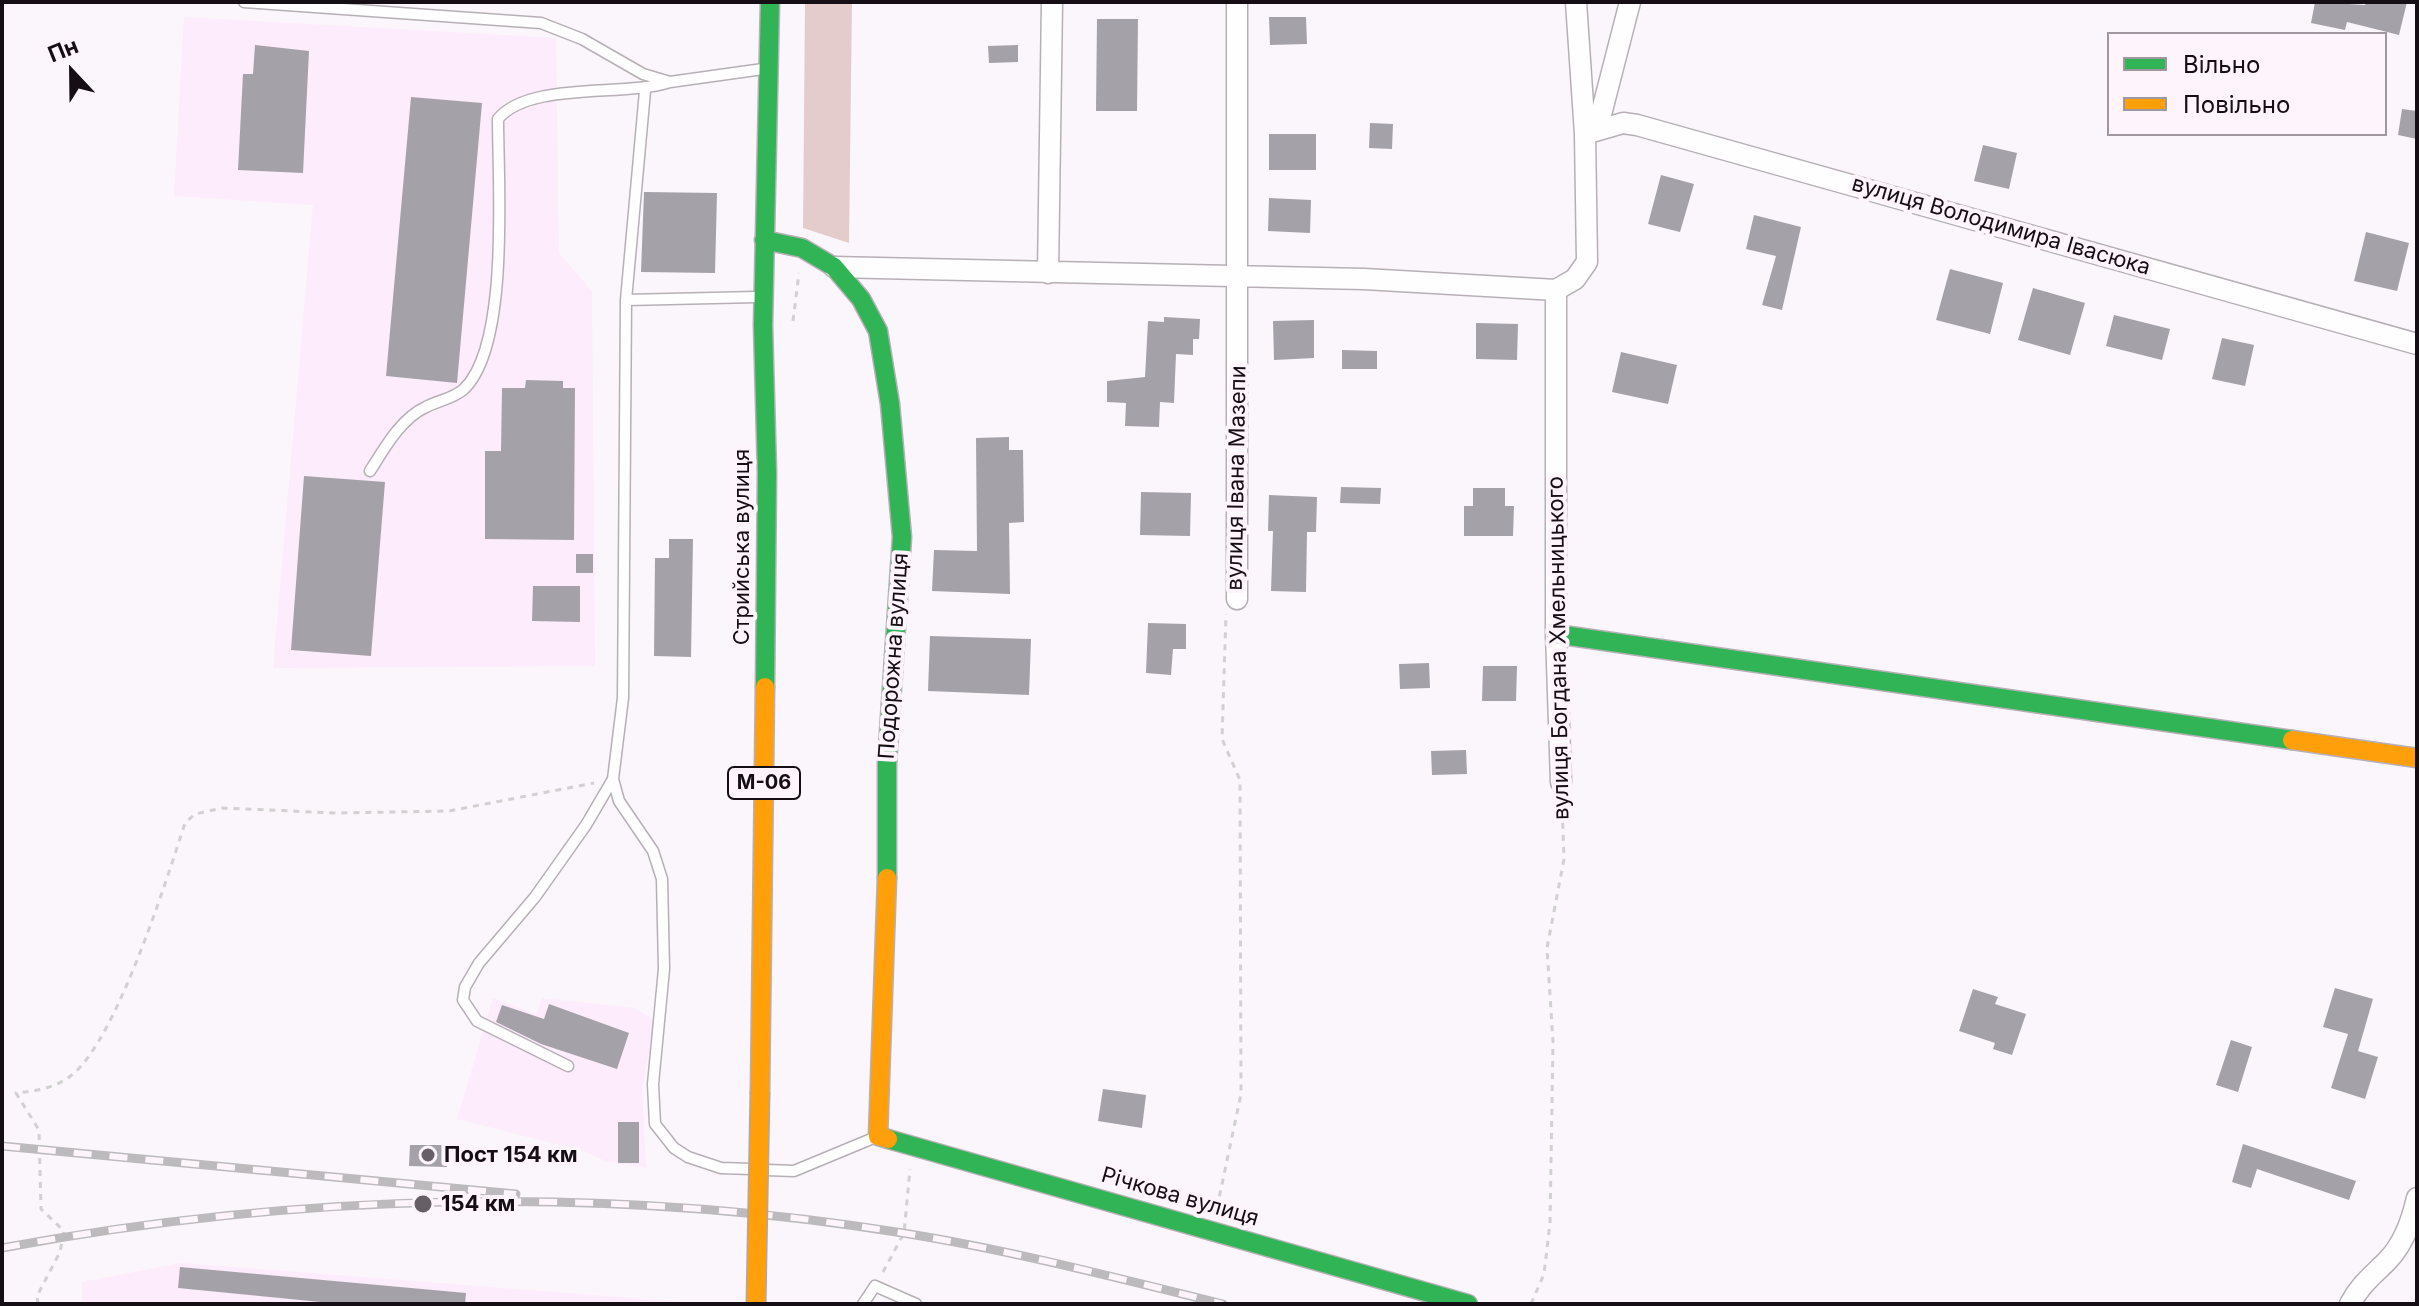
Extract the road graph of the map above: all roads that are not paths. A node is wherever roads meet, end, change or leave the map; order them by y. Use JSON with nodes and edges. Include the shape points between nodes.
{"nodes":[{"id":1,"x":244,"y":2,"type":"edge"},
{"id":2,"x":770,"y":2,"type":"edge"},
{"id":3,"x":1052,"y":2,"type":"edge"},
{"id":4,"x":1237,"y":2,"type":"edge"},
{"id":5,"x":1576,"y":2,"type":"edge"},
{"id":6,"x":1630,"y":2,"type":"edge"},
{"id":7,"x":769,"y":68,"type":"junction"},
{"id":8,"x":670,"y":82,"type":"junction"},
{"id":9,"x":645,"y":91,"type":"junction"},
{"id":10,"x":1591,"y":132,"type":"junction"},
{"id":11,"x":764,"y":240,"type":"junction"},
{"id":12,"x":834,"y":267,"type":"junction"},
{"id":13,"x":1048,"y":273,"type":"junction"},
{"id":14,"x":1239,"y":277,"type":"junction"},
{"id":15,"x":1556,"y":290,"type":"junction"},
{"id":16,"x":764,"y":297,"type":"junction"},
{"id":17,"x":626,"y":300,"type":"junction"},
{"id":18,"x":2417,"y":344,"type":"edge"},
{"id":19,"x":370,"y":471,"type":"dead end"},
{"id":20,"x":1237,"y":599,"type":"road end"},
{"id":21,"x":1556,"y":634,"type":"junction"},
{"id":22,"x":2417,"y":758,"type":"edge"},
{"id":23,"x":613,"y":779,"type":"junction"},
{"id":24,"x":1561,"y":782,"type":"road end"},
{"id":25,"x":568,"y":1066,"type":"dead end"},
{"id":26,"x":878,"y":1136,"type":"junction"},
{"id":27,"x":2417,"y":1198,"type":"edge"},
{"id":28,"x":756,"y":1304,"type":"edge"},
{"id":29,"x":863,"y":1304,"type":"edge"},
{"id":30,"x":916,"y":1304,"type":"edge"},
{"id":31,"x":1468,"y":1304,"type":"edge"},
{"id":32,"x":2350,"y":1304,"type":"edge"}],
"edges":[{"from":1,"to":8,"type":"lane","via":[[541,23]]},
{"from":2,"to":7,"type":"main road","name":"Стрийська вулиця","number":"М-06"},
{"from":3,"to":13,"type":"street"},
{"from":4,"to":14,"type":"street","name":"вулиця Івана Мазепи"},
{"from":5,"to":10,"type":"street"},
{"from":6,"to":10,"type":"street"},
{"from":7,"to":8,"type":"lane"},
{"from":7,"to":11,"type":"main road","name":"Стрийська вулиця","number":"М-06"},
{"from":8,"to":9,"type":"lane"},
{"from":9,"to":17,"type":"lane"},
{"from":9,"to":19,"type":"lane","via":[[548,96],[517,103],[498,119],[498,257],[492,323],[479,371],[452,397],[412,416]]},
{"from":10,"to":15,"type":"street","via":[[1587,262],[1575,279]]},
{"from":10,"to":18,"type":"street","name":"вулиця Володимира Івасюка","via":[[1623,123],[1637,125]]},
{"from":11,"to":12,"type":"main road","name":"Подорожна вулиця","via":[[802,248]]},
{"from":11,"to":16,"type":"main road","name":"Стрийська вулиця","number":"М-06"},
{"from":12,"to":13,"type":"street"},
{"from":12,"to":26,"type":"main road","name":"Подорожна вулиця","via":[[861,299],[878,331],[902,537],[887,763]]},
{"from":13,"to":14,"type":"street"},
{"from":14,"to":15,"type":"street"},
{"from":14,"to":20,"type":"street","name":"вулиця Івана Мазепи"},
{"from":15,"to":21,"type":"street","name":"вулиця Богдана Хмельницького"},
{"from":16,"to":17,"type":"lane"},
{"from":16,"to":28,"type":"main road","name":"Стрийська вулиця","number":"М-06","bridge":true,"via":[[767,473]]},
{"from":17,"to":23,"type":"lane","via":[[623,698]]},
{"from":21,"to":22,"type":"main road"},
{"from":21,"to":24,"type":"street","name":"вулиця Богдана Хмельницького"},
{"from":23,"to":25,"type":"lane","via":[[565,855],[465,987],[463,1000],[477,1021]]},
{"from":23,"to":26,"type":"lane","via":[[619,801],[653,851],[662,879],[664,969],[653,1108],[663,1136],[688,1157],[721,1168],[794,1171]]},
{"from":26,"to":31,"type":"main road","name":"Річкова вулиця"},
{"from":27,"to":32,"type":"street","via":[[2396,1250],[2358,1288]]},
{"from":29,"to":30,"type":"lane","via":[[875,1286]]}]}
